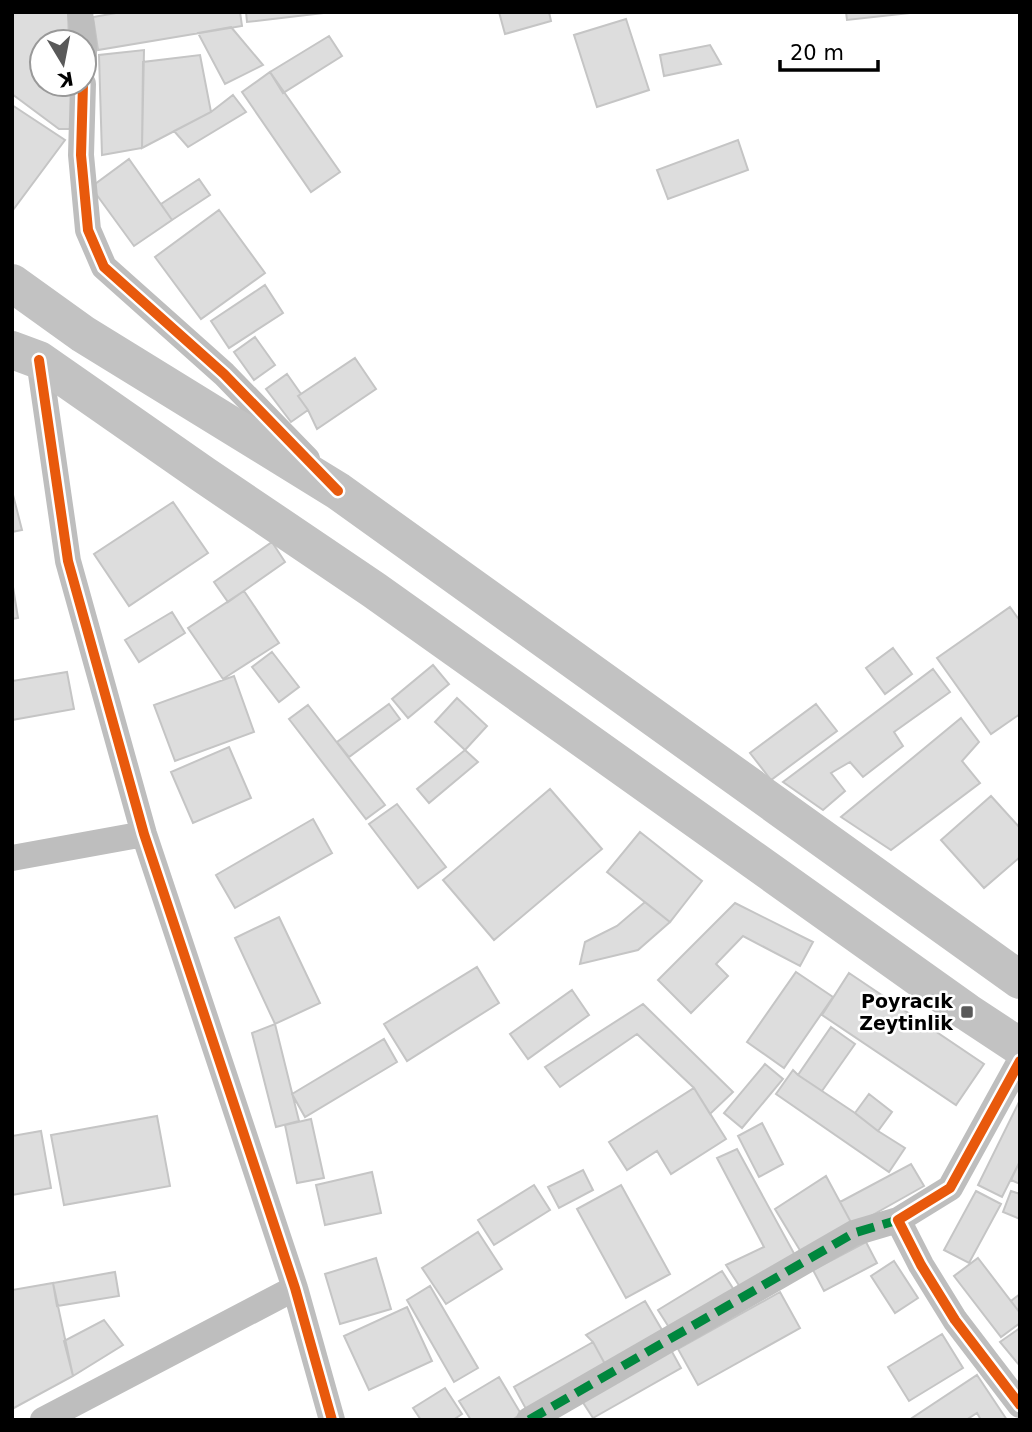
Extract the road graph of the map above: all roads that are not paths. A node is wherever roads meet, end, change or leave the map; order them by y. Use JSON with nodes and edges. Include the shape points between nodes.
{"nodes":[{"id":1,"x":83,"y":98,"type":"edge"},
{"id":2,"x":12,"y":283,"type":"edge"},
{"id":3,"x":25,"y":355,"type":"edge"},
{"id":4,"x":338,"y":491,"type":"junction"},
{"id":5,"x":144,"y":834,"type":"junction"},
{"id":6,"x":12,"y":858,"type":"edge"},
{"id":7,"x":1020,"y":980,"type":"edge"},
{"id":8,"x":1020,"y":1047,"type":"edge"},
{"id":9,"x":1020,"y":1061,"type":"edge"},
{"id":10,"x":898,"y":1220,"type":"junction"},
{"id":11,"x":295,"y":1288,"type":"junction"},
{"id":12,"x":1020,"y":1405,"type":"edge"},
{"id":13,"x":43,"y":1420,"type":"edge"},
{"id":14,"x":332,"y":1420,"type":"edge"},
{"id":15,"x":529,"y":1420,"type":"edge"}],
"edges":[{"from":1,"to":4,"type":"street","via":[[88,230],[104,267],[223,374]]},
{"from":2,"to":4,"type":"main road","via":[[83,334]]},
{"from":3,"to":5,"type":"street","via":[[68,561]]},
{"from":3,"to":8,"type":"main road","via":[[374,590]]},
{"from":4,"to":7,"type":"main road"},
{"from":5,"to":6,"type":"street"},
{"from":5,"to":11,"type":"street"},
{"from":9,"to":10,"type":"street","via":[[950,1188]]},
{"from":10,"to":12,"type":"street","via":[[955,1320]]},
{"from":10,"to":15,"type":"street","via":[[854,1233]]},
{"from":11,"to":13,"type":"street"},
{"from":11,"to":14,"type":"street"}]}
